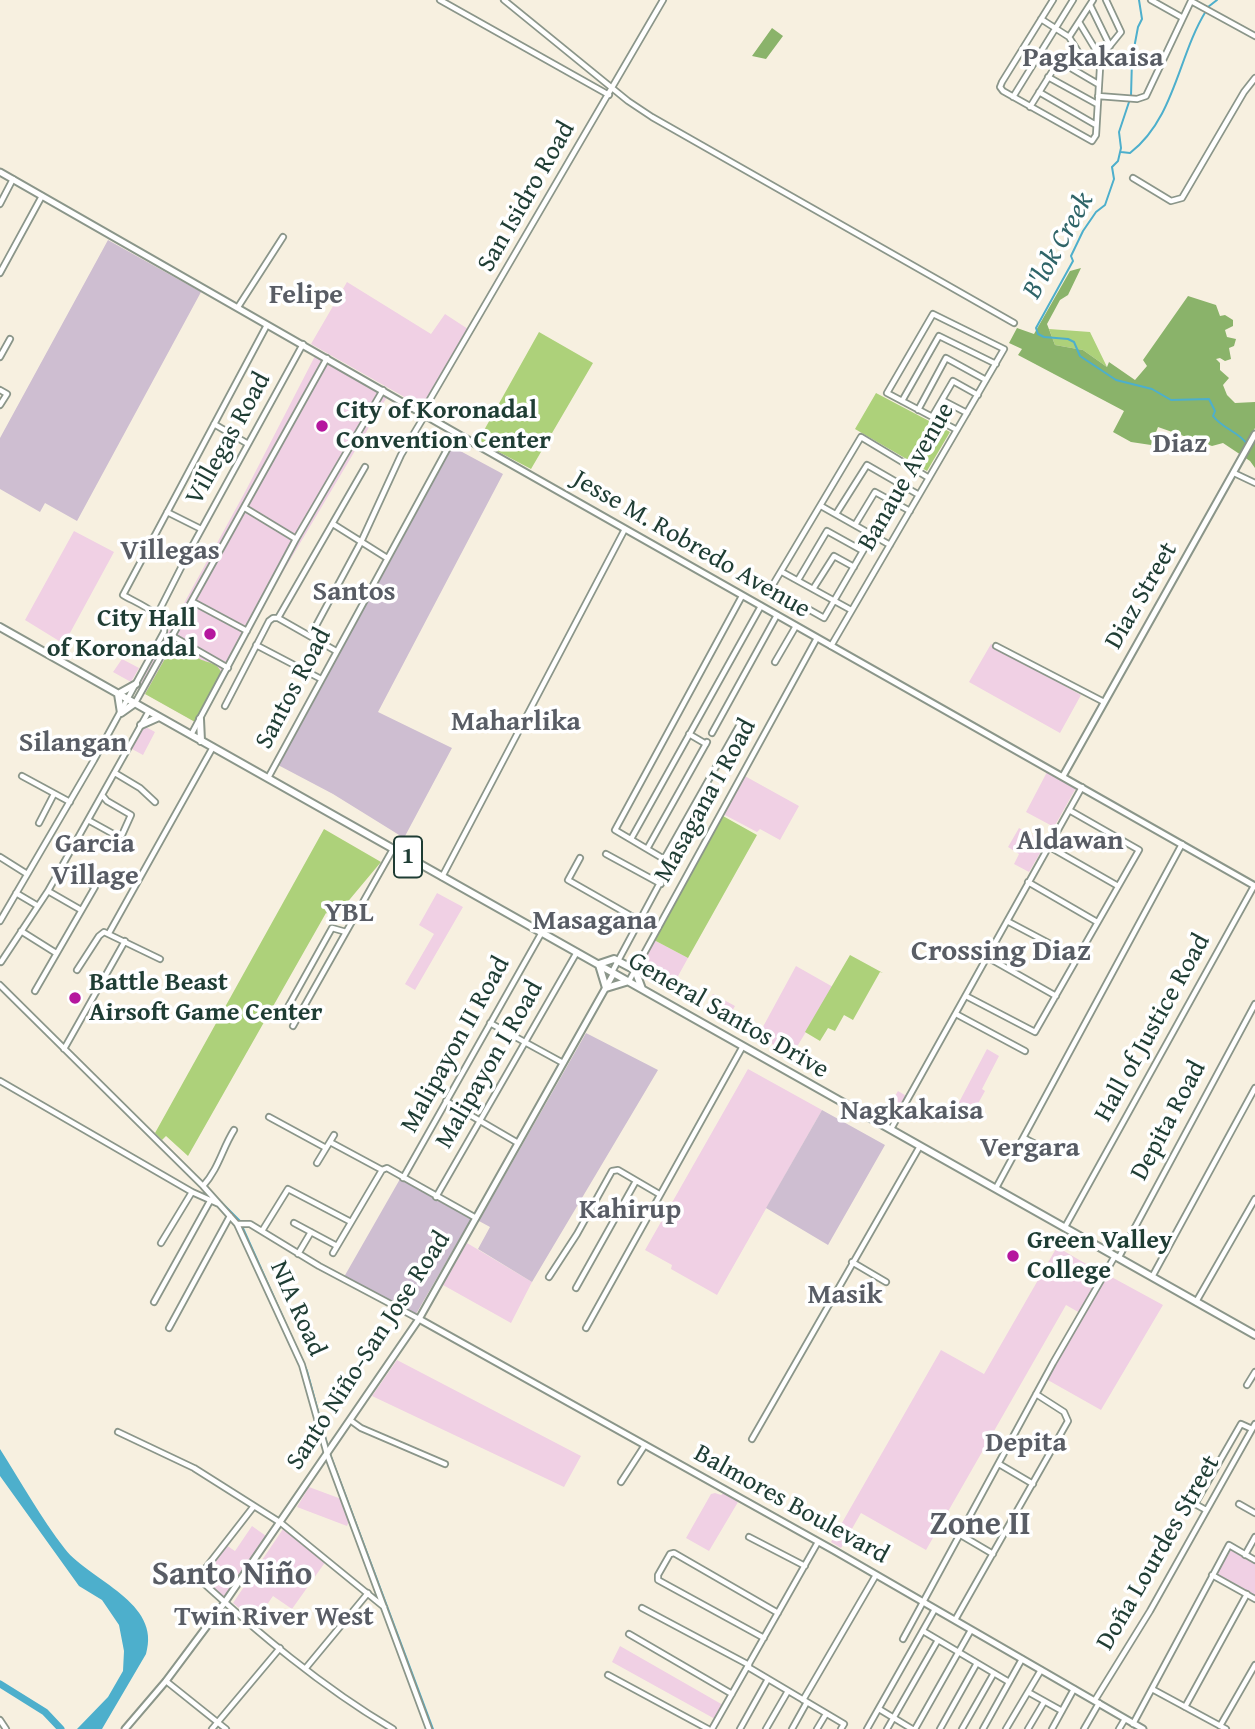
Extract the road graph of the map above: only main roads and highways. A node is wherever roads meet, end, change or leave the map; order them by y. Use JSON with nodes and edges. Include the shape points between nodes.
{"nodes":[{"id":1,"x":0,"y":172,"type":"edge"},
{"id":2,"x":1255,"y":434,"type":"edge"},
{"id":3,"x":0,"y":627,"type":"edge"},
{"id":4,"x":136,"y":684,"type":"road end"},
{"id":5,"x":118,"y":694,"type":"junction"},
{"id":6,"x":135,"y":703,"type":"junction"},
{"id":7,"x":159,"y":717,"type":"junction"},
{"id":8,"x":200,"y":719,"type":"road end"},
{"id":9,"x":142,"y":725,"type":"road end"},
{"id":10,"x":201,"y":741,"type":"junction"},
{"id":11,"x":1063,"y":776,"type":"junction"},
{"id":12,"x":1255,"y":886,"type":"edge"},
{"id":13,"x":599,"y":964,"type":"junction"},
{"id":14,"x":613,"y":972,"type":"junction"},
{"id":15,"x":629,"y":981,"type":"junction"},
{"id":16,"x":606,"y":988,"type":"junction"},
{"id":17,"x":642,"y":989,"type":"junction"},
{"id":18,"x":419,"y":1319,"type":"junction"},
{"id":19,"x":1255,"y":1335,"type":"edge"},
{"id":20,"x":129,"y":1728,"type":"edge"},
{"id":21,"x":1143,"y":1729,"type":"edge"}],
"edges":[{"from":1,"to":11,"type":"main road","name":"Jesse M. Robredo Avenue"},
{"from":2,"to":11,"type":"main road","name":"Diaz Street"},
{"from":3,"to":5,"type":"highway","name":"General Santos Drive","number":"1"},
{"from":4,"to":5,"type":"highway"},
{"from":5,"to":6,"type":"highway","name":"General Santos Drive","number":"1"},
{"from":5,"to":6,"type":"highway","via":[[121,713]]},
{"from":6,"to":7,"type":"highway","name":"General Santos Drive","number":"1"},
{"from":7,"to":9,"type":"highway"},
{"from":7,"to":10,"type":"highway","name":"General Santos Drive","number":"1"},
{"from":8,"to":10,"type":"highway"},
{"from":10,"to":13,"type":"highway","name":"General Santos Drive","number":"1"},
{"from":11,"to":12,"type":"main road","name":"Jesse M. Robredo Avenue"},
{"from":13,"to":14,"type":"highway","name":"General Santos Drive","number":"1"},
{"from":13,"to":16,"type":"highway"},
{"from":13,"to":17,"type":"highway","via":[[614,959],[635,970]]},
{"from":14,"to":15,"type":"highway","name":"General Santos Drive","number":"1"},
{"from":14,"to":16,"type":"main road","name":"Santo Niño-San Jose Road"},
{"from":15,"to":16,"type":"highway"},
{"from":15,"to":17,"type":"highway","name":"General Santos Drive","number":"1"},
{"from":16,"to":18,"type":"main road","name":"Santo Niño-San Jose Road"},
{"from":17,"to":19,"type":"highway","name":"General Santos Drive","number":"1"},
{"from":18,"to":20,"type":"main road","name":"Santo Niño-San Jose Road","via":[[225,1602]]},
{"from":18,"to":21,"type":"main road","name":"Balmores Boulevard"}]}
